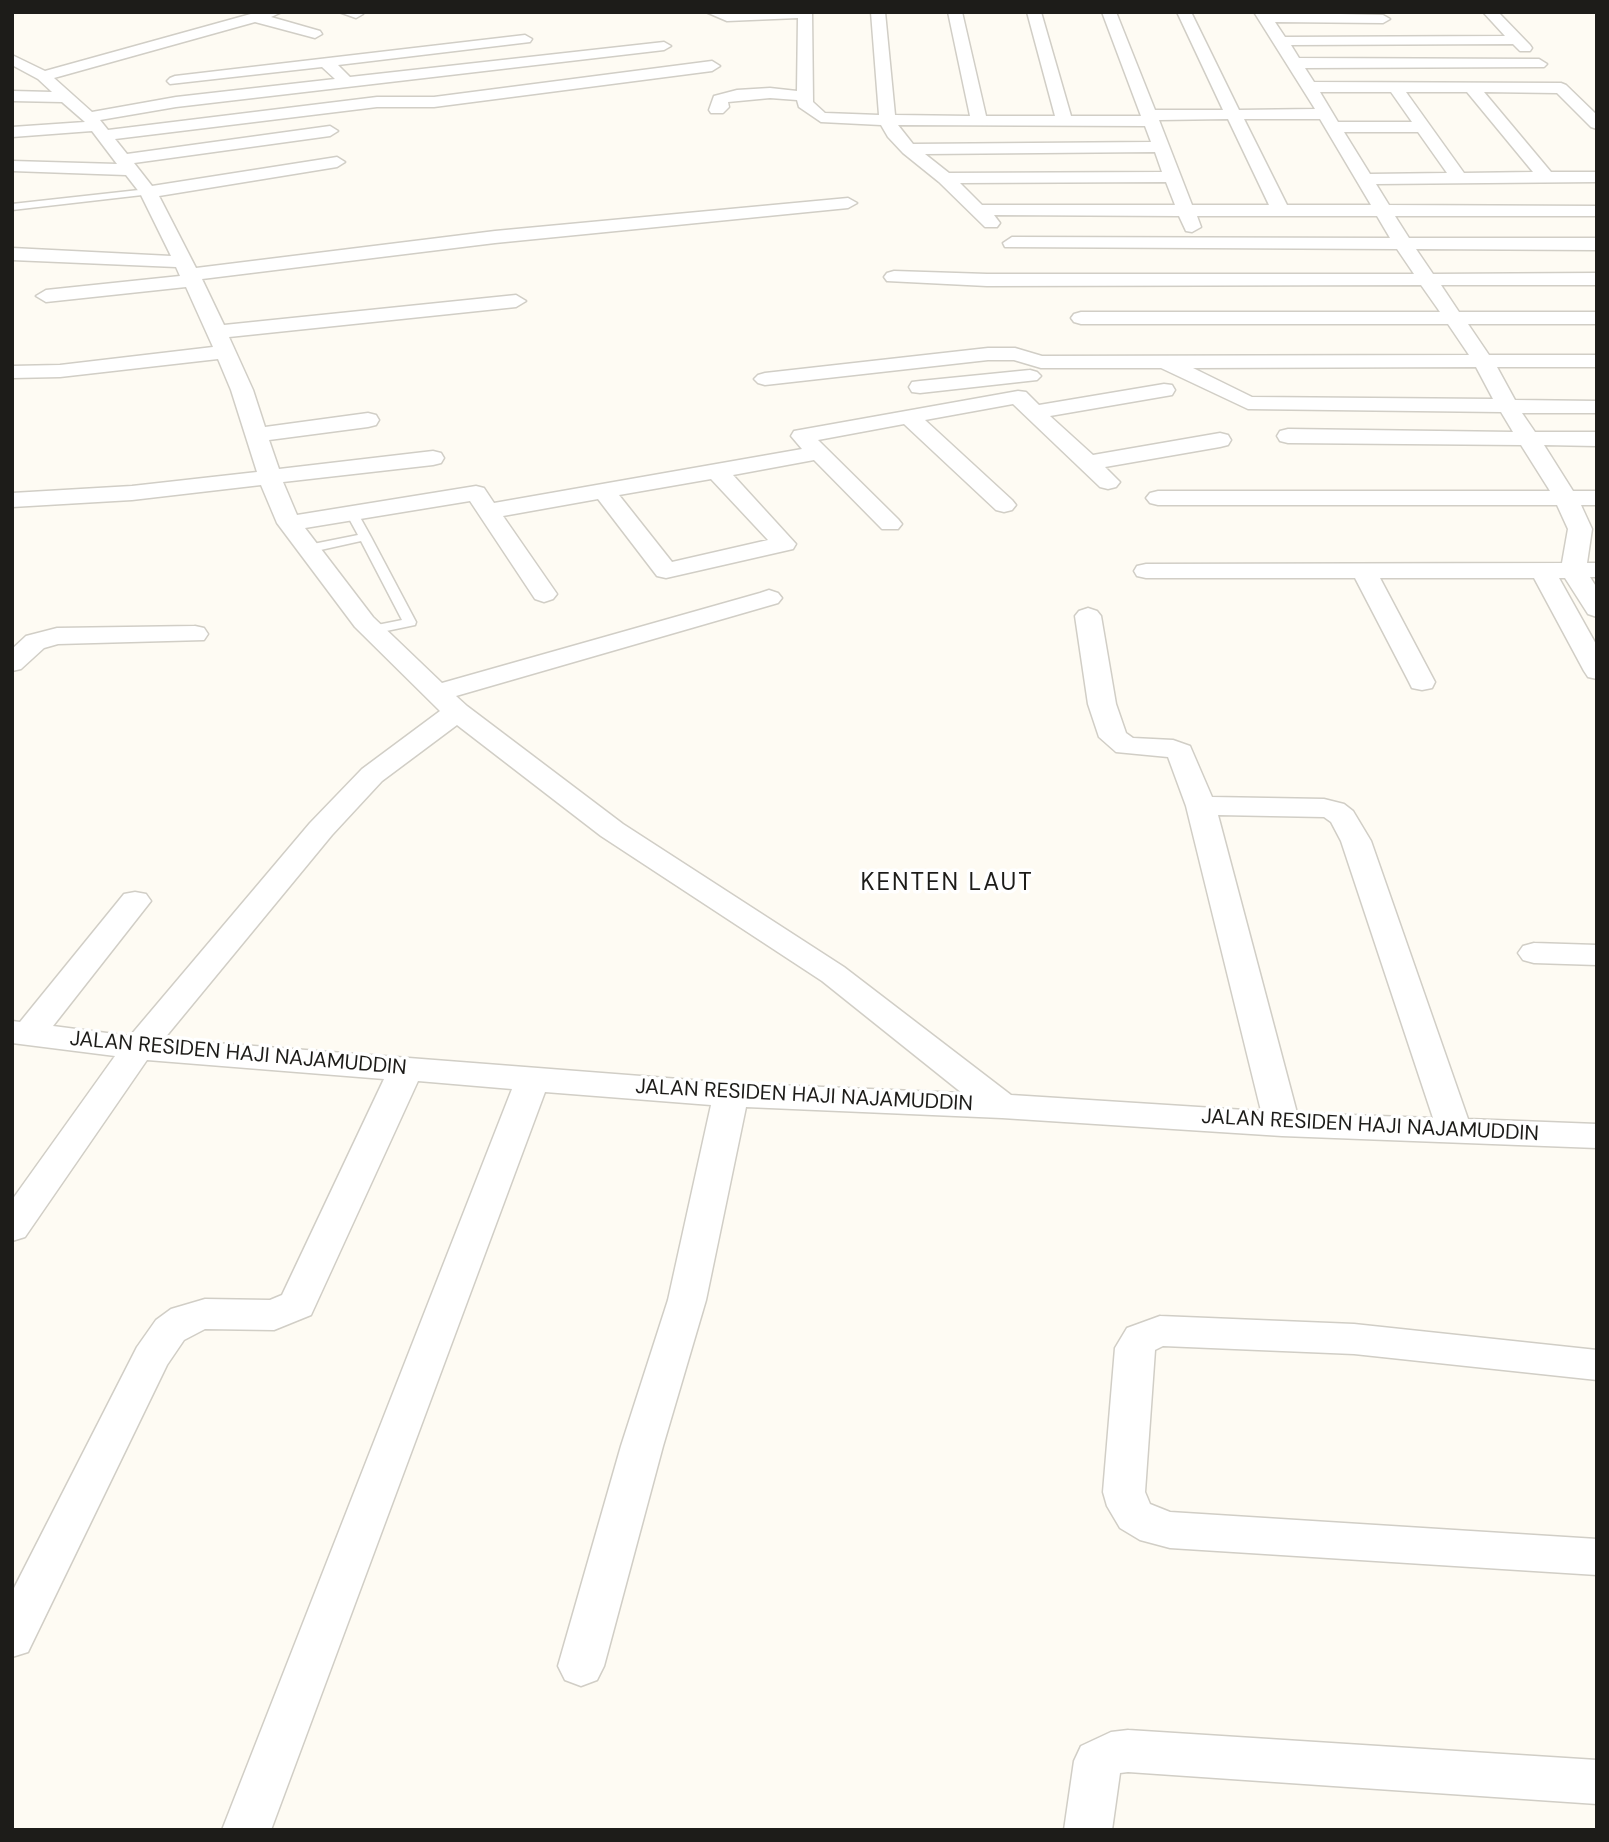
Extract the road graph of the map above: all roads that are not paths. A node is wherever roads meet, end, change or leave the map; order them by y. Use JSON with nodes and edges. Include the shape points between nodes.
{"nodes":[{"id":1,"x":275,"y":12,"type":"edge"},
{"id":2,"x":713,"y":12,"type":"edge"},
{"id":3,"x":878,"y":12,"type":"edge"},
{"id":4,"x":955,"y":12,"type":"edge"},
{"id":5,"x":1034,"y":12,"type":"edge"},
{"id":6,"x":1109,"y":12,"type":"edge"},
{"id":7,"x":1184,"y":12,"type":"edge"},
{"id":8,"x":804,"y":13,"type":"edge"},
{"id":9,"x":1264,"y":15,"type":"edge"},
{"id":10,"x":200,"y":17,"type":"dead end"},
{"id":11,"x":254,"y":17,"type":"junction"},
{"id":12,"x":1490,"y":17,"type":"edge"},
{"id":13,"x":1401,"y":19,"type":"dead end"},
{"id":14,"x":224,"y":25,"type":"junction"},
{"id":15,"x":315,"y":34,"type":"dead end"},
{"id":16,"x":525,"y":39,"type":"dead end"},
{"id":17,"x":1517,"y":40,"type":"junction"},
{"id":18,"x":1279,"y":41,"type":"junction"},
{"id":19,"x":664,"y":46,"type":"dead end"},
{"id":20,"x":439,"y":49,"type":"junction"},
{"id":21,"x":12,"y":58,"type":"edge"},
{"id":22,"x":326,"y":62,"type":"junction"},
{"id":23,"x":1295,"y":63,"type":"junction"},
{"id":24,"x":1539,"y":64,"type":"junction"},
{"id":25,"x":712,"y":66,"type":"dead end"},
{"id":26,"x":464,"y":70,"type":"junction"},
{"id":27,"x":43,"y":76,"type":"junction"},
{"id":28,"x":348,"y":84,"type":"junction"},
{"id":29,"x":1471,"y":86,"type":"junction"},
{"id":30,"x":1308,"y":87,"type":"junction"},
{"id":31,"x":1395,"y":87,"type":"junction"},
{"id":32,"x":1561,"y":88,"type":"junction"},
{"id":33,"x":12,"y":96,"type":"edge"},
{"id":34,"x":805,"y":96,"type":"junction"},
{"id":35,"x":67,"y":97,"type":"junction"},
{"id":36,"x":154,"y":105,"type":"junction"},
{"id":37,"x":1588,"y":106,"type":"edge"},
{"id":38,"x":716,"y":110,"type":"dead end"},
{"id":39,"x":1235,"y":114,"type":"junction"},
{"id":40,"x":1150,"y":118,"type":"junction"},
{"id":41,"x":887,"y":120,"type":"junction"},
{"id":42,"x":1065,"y":120,"type":"junction"},
{"id":43,"x":979,"y":121,"type":"junction"},
{"id":44,"x":1329,"y":121,"type":"junction"},
{"id":45,"x":1597,"y":124,"type":"edge"},
{"id":46,"x":1423,"y":127,"type":"junction"},
{"id":47,"x":330,"y":131,"type":"dead end"},
{"id":48,"x":15,"y":139,"type":"edge"},
{"id":49,"x":107,"y":143,"type":"junction"},
{"id":50,"x":46,"y":147,"type":"dead end"},
{"id":51,"x":1163,"y":147,"type":"junction"},
{"id":52,"x":909,"y":149,"type":"junction"},
{"id":53,"x":337,"y":162,"type":"dead end"},
{"id":54,"x":12,"y":166,"type":"edge"},
{"id":55,"x":1174,"y":177,"type":"junction"},
{"id":56,"x":1546,"y":177,"type":"junction"},
{"id":57,"x":1597,"y":177,"type":"edge"},
{"id":58,"x":945,"y":178,"type":"junction"},
{"id":59,"x":1459,"y":178,"type":"junction"},
{"id":60,"x":1365,"y":179,"type":"junction"},
{"id":61,"x":148,"y":192,"type":"junction"},
{"id":62,"x":848,"y":204,"type":"dead end"},
{"id":63,"x":12,"y":206,"type":"edge"},
{"id":64,"x":1279,"y":208,"type":"junction"},
{"id":65,"x":1187,"y":209,"type":"junction"},
{"id":66,"x":976,"y":210,"type":"junction"},
{"id":67,"x":1382,"y":211,"type":"junction"},
{"id":68,"x":1597,"y":211,"type":"edge"},
{"id":69,"x":1196,"y":242,"type":"junction"},
{"id":70,"x":1012,"y":243,"type":"junction"},
{"id":71,"x":1403,"y":244,"type":"junction"},
{"id":72,"x":1597,"y":244,"type":"edge"},
{"id":73,"x":12,"y":245,"type":"edge"},
{"id":74,"x":12,"y":254,"type":"edge"},
{"id":75,"x":185,"y":267,"type":"junction"},
{"id":76,"x":894,"y":277,"type":"dead end"},
{"id":77,"x":1050,"y":279,"type":"junction"},
{"id":78,"x":1597,"y":279,"type":"edge"},
{"id":79,"x":1428,"y":280,"type":"junction"},
{"id":80,"x":46,"y":296,"type":"dead end"},
{"id":81,"x":379,"y":298,"type":"dead end"},
{"id":82,"x":516,"y":301,"type":"dead end"},
{"id":83,"x":1071,"y":306,"type":"junction"},
{"id":84,"x":1453,"y":318,"type":"junction"},
{"id":85,"x":1597,"y":318,"type":"edge"},
{"id":86,"x":218,"y":333,"type":"junction"},
{"id":87,"x":1105,"y":360,"type":"junction"},
{"id":88,"x":1161,"y":360,"type":"junction"},
{"id":89,"x":1483,"y":361,"type":"junction"},
{"id":90,"x":1597,"y":361,"type":"edge"},
{"id":91,"x":1041,"y":362,"type":"junction"},
{"id":92,"x":12,"y":372,"type":"edge"},
{"id":93,"x":765,"y":379,"type":"dead end"},
{"id":94,"x":920,"y":387,"type":"dead end"},
{"id":95,"x":1164,"y":390,"type":"dead end"},
{"id":96,"x":1508,"y":407,"type":"junction"},
{"id":97,"x":1597,"y":407,"type":"edge"},
{"id":98,"x":1033,"y":412,"type":"junction"},
{"id":99,"x":909,"y":417,"type":"junction"},
{"id":100,"x":368,"y":420,"type":"dead end"},
{"id":101,"x":257,"y":435,"type":"junction"},
{"id":102,"x":1288,"y":436,"type":"dead end"},
{"id":103,"x":1597,"y":439,"type":"edge"},
{"id":104,"x":1220,"y":440,"type":"dead end"},
{"id":105,"x":1529,"y":440,"type":"junction"},
{"id":106,"x":817,"y":453,"type":"junction"},
{"id":107,"x":433,"y":458,"type":"dead end"},
{"id":108,"x":1087,"y":463,"type":"junction"},
{"id":109,"x":717,"y":471,"type":"junction"},
{"id":110,"x":270,"y":478,"type":"junction"},
{"id":111,"x":1108,"y":482,"type":"dead end"},
{"id":112,"x":604,"y":491,"type":"junction"},
{"id":113,"x":1158,"y":498,"type":"dead end"},
{"id":114,"x":1566,"y":498,"type":"junction"},
{"id":115,"x":1597,"y":498,"type":"edge"},
{"id":116,"x":12,"y":500,"type":"edge"},
{"id":117,"x":1004,"y":505,"type":"dead end"},
{"id":118,"x":489,"y":511,"type":"junction"},
{"id":119,"x":352,"y":513,"type":"junction"},
{"id":120,"x":289,"y":523,"type":"junction"},
{"id":121,"x":891,"y":524,"type":"dead end"},
{"id":122,"x":365,"y":537,"type":"junction"},
{"id":123,"x":307,"y":549,"type":"junction"},
{"id":124,"x":1542,"y":570,"type":"junction"},
{"id":125,"x":1585,"y":570,"type":"edge"},
{"id":126,"x":1146,"y":571,"type":"dead end"},
{"id":127,"x":1364,"y":571,"type":"junction"},
{"id":128,"x":544,"y":594,"type":"dead end"},
{"id":129,"x":769,"y":598,"type":"dead end"},
{"id":130,"x":1597,"y":609,"type":"edge"},
{"id":131,"x":1088,"y":616,"type":"dead end"},
{"id":132,"x":372,"y":630,"type":"junction"},
{"id":133,"x":195,"y":634,"type":"dead end"},
{"id":134,"x":12,"y":663,"type":"edge"},
{"id":135,"x":1597,"y":671,"type":"edge"},
{"id":136,"x":1422,"y":682,"type":"dead end"},
{"id":137,"x":447,"y":703,"type":"junction"},
{"id":138,"x":1200,"y":806,"type":"junction"},
{"id":139,"x":135,"y":901,"type":"dead end"},
{"id":140,"x":1535,"y":953,"type":"dead end"},
{"id":141,"x":1597,"y":955,"type":"edge"},
{"id":142,"x":21,"y":1033,"type":"edge"},
{"id":143,"x":138,"y":1048,"type":"junction"},
{"id":144,"x":406,"y":1069,"type":"junction"},
{"id":145,"x":533,"y":1081,"type":"junction"},
{"id":146,"x":731,"y":1095,"type":"junction"},
{"id":147,"x":1002,"y":1106,"type":"junction"},
{"id":148,"x":1282,"y":1124,"type":"junction"},
{"id":149,"x":1455,"y":1132,"type":"junction"},
{"id":150,"x":1597,"y":1136,"type":"edge"},
{"id":151,"x":12,"y":1228,"type":"edge"},
{"id":152,"x":1597,"y":1365,"type":"edge"},
{"id":153,"x":1597,"y":1557,"type":"edge"},
{"id":154,"x":12,"y":1638,"type":"edge"},
{"id":155,"x":581,"y":1666,"type":"dead end"},
{"id":156,"x":1597,"y":1782,"type":"edge"},
{"id":157,"x":246,"y":1830,"type":"edge"},
{"id":158,"x":1088,"y":1830,"type":"edge"}],
"edges":[{"from":1,"to":11,"type":"street"},
{"from":2,"to":8,"type":"street","via":[[727,17]]},
{"from":3,"to":41,"type":"street"},
{"from":4,"to":43,"type":"street"},
{"from":5,"to":42,"type":"street"},
{"from":6,"to":40,"type":"street"},
{"from":7,"to":39,"type":"street"},
{"from":8,"to":34,"type":"street"},
{"from":9,"to":13,"type":"street"},
{"from":9,"to":18,"type":"street"},
{"from":10,"to":14,"type":"street"},
{"from":11,"to":14,"type":"street"},
{"from":11,"to":15,"type":"street"},
{"from":12,"to":17,"type":"street"},
{"from":14,"to":27,"type":"street"},
{"from":16,"to":20,"type":"street"},
{"from":17,"to":18,"type":"street"},
{"from":17,"to":24,"type":"street"},
{"from":18,"to":23,"type":"street"},
{"from":19,"to":26,"type":"street"},
{"from":20,"to":22,"type":"street"},
{"from":20,"to":26,"type":"street"},
{"from":21,"to":27,"type":"street"},
{"from":22,"to":28,"type":"street"},
{"from":22,"to":36,"type":"street","via":[[172,82],[162,87]]},
{"from":23,"to":24,"type":"street"},
{"from":23,"to":30,"type":"street"},
{"from":24,"to":32,"type":"street"},
{"from":25,"to":49,"type":"street","via":[[434,102],[377,102]]},
{"from":26,"to":28,"type":"street"},
{"from":27,"to":35,"type":"street"},
{"from":28,"to":36,"type":"street"},
{"from":29,"to":31,"type":"street"},
{"from":29,"to":32,"type":"street"},
{"from":29,"to":56,"type":"street"},
{"from":30,"to":31,"type":"street"},
{"from":30,"to":44,"type":"street"},
{"from":31,"to":46,"type":"street"},
{"from":32,"to":37,"type":"street"},
{"from":33,"to":35,"type":"street"},
{"from":34,"to":38,"type":"street","via":[[737,94],[720,99],[721,107]]},
{"from":34,"to":41,"type":"street","via":[[805,104],[821,117]]},
{"from":35,"to":49,"type":"street"},
{"from":36,"to":49,"type":"street"},
{"from":37,"to":45,"type":"street"},
{"from":39,"to":40,"type":"street"},
{"from":39,"to":44,"type":"street"},
{"from":39,"to":64,"type":"street"},
{"from":40,"to":42,"type":"street"},
{"from":40,"to":51,"type":"street"},
{"from":41,"to":43,"type":"street"},
{"from":41,"to":52,"type":"street"},
{"from":42,"to":43,"type":"street"},
{"from":44,"to":46,"type":"street"},
{"from":44,"to":60,"type":"street"},
{"from":46,"to":59,"type":"street"},
{"from":47,"to":49,"type":"street"},
{"from":48,"to":49,"type":"street"},
{"from":48,"to":50,"type":"street"},
{"from":49,"to":54,"type":"street"},
{"from":49,"to":61,"type":"street"},
{"from":51,"to":52,"type":"street"},
{"from":51,"to":55,"type":"street"},
{"from":52,"to":58,"type":"street"},
{"from":53,"to":61,"type":"street"},
{"from":55,"to":58,"type":"street"},
{"from":55,"to":65,"type":"street"},
{"from":56,"to":57,"type":"street"},
{"from":56,"to":59,"type":"street"},
{"from":58,"to":66,"type":"street"},
{"from":59,"to":60,"type":"street"},
{"from":60,"to":67,"type":"street"},
{"from":61,"to":63,"type":"lane"},
{"from":61,"to":75,"type":"street"},
{"from":62,"to":75,"type":"street"},
{"from":64,"to":65,"type":"street"},
{"from":64,"to":67,"type":"street"},
{"from":65,"to":66,"type":"street"},
{"from":65,"to":69,"type":"street"},
{"from":66,"to":70,"type":"street"},
{"from":67,"to":68,"type":"street"},
{"from":67,"to":71,"type":"street"},
{"from":69,"to":70,"type":"street"},
{"from":69,"to":71,"type":"street"},
{"from":70,"to":77,"type":"street"},
{"from":71,"to":72,"type":"street"},
{"from":71,"to":79,"type":"street"},
{"from":73,"to":75,"type":"street"},
{"from":74,"to":75,"type":"street"},
{"from":75,"to":80,"type":"street"},
{"from":75,"to":86,"type":"street"},
{"from":76,"to":77,"type":"street"},
{"from":77,"to":79,"type":"street"},
{"from":77,"to":83,"type":"street"},
{"from":78,"to":79,"type":"street"},
{"from":79,"to":84,"type":"street"},
{"from":81,"to":86,"type":"street"},
{"from":82,"to":86,"type":"street"},
{"from":83,"to":84,"type":"street"},
{"from":83,"to":87,"type":"street"},
{"from":84,"to":85,"type":"street"},
{"from":84,"to":89,"type":"street"},
{"from":86,"to":92,"type":"street","via":[[60,371]]},
{"from":86,"to":101,"type":"street"},
{"from":87,"to":88,"type":"street"},
{"from":87,"to":91,"type":"street"},
{"from":88,"to":89,"type":"street"},
{"from":88,"to":96,"type":"street","via":[[1248,404]]},
{"from":89,"to":90,"type":"street"},
{"from":89,"to":96,"type":"street"},
{"from":91,"to":93,"type":"street","via":[[1015,354],[975,354]]},
{"from":91,"to":94,"type":"street","via":[[1047,370],[1042,374]]},
{"from":95,"to":98,"type":"street"},
{"from":96,"to":97,"type":"street"},
{"from":96,"to":105,"type":"street"},
{"from":98,"to":99,"type":"street","via":[[1018,397]]},
{"from":98,"to":108,"type":"street"},
{"from":99,"to":106,"type":"street","via":[[802,436]]},
{"from":99,"to":117,"type":"street"},
{"from":100,"to":101,"type":"street"},
{"from":101,"to":110,"type":"street"},
{"from":102,"to":105,"type":"street"},
{"from":103,"to":105,"type":"street"},
{"from":104,"to":108,"type":"street"},
{"from":105,"to":114,"type":"street"},
{"from":106,"to":109,"type":"street"},
{"from":106,"to":121,"type":"street"},
{"from":107,"to":110,"type":"street"},
{"from":108,"to":111,"type":"street"},
{"from":109,"to":112,"type":"street"},
{"from":109,"to":112,"type":"street","via":[[784,544],[666,571]]},
{"from":110,"to":116,"type":"street"},
{"from":110,"to":120,"type":"street"},
{"from":112,"to":118,"type":"street"},
{"from":113,"to":114,"type":"street"},
{"from":114,"to":115,"type":"street"},
{"from":114,"to":125,"type":"street","via":[[1580,529]]},
{"from":118,"to":119,"type":"street","via":[[476,493]]},
{"from":118,"to":128,"type":"street"},
{"from":119,"to":120,"type":"street"},
{"from":119,"to":122,"type":"lane"},
{"from":120,"to":123,"type":"street"},
{"from":122,"to":123,"type":"lane"},
{"from":122,"to":132,"type":"lane","via":[[410,622]]},
{"from":123,"to":132,"type":"street"},
{"from":124,"to":125,"type":"street"},
{"from":124,"to":127,"type":"street"},
{"from":124,"to":135,"type":"street"},
{"from":125,"to":130,"type":"street"},
{"from":126,"to":127,"type":"street"},
{"from":127,"to":136,"type":"street"},
{"from":129,"to":137,"type":"street"},
{"from":131,"to":138,"type":"street","via":[[1102,704],[1114,737],[1126,746],[1178,750]]},
{"from":132,"to":137,"type":"street"},
{"from":133,"to":134,"type":"street","via":[[57,636],[36,642]]},
{"from":137,"to":143,"type":"street","via":[[372,775],[274,884]]},
{"from":137,"to":147,"type":"street","via":[[612,830],[833,974]]},
{"from":138,"to":148,"type":"street"},
{"from":138,"to":149,"type":"street","via":[[1324,808],[1343,817],[1356,841]]},
{"from":139,"to":142,"type":"street"},
{"from":140,"to":141,"type":"street"},
{"from":142,"to":143,"type":"street","name":"JALAN RESIDEN HAJI NAJAMUDDIN"},
{"from":143,"to":144,"type":"street","name":"JALAN RESIDEN HAJI NAJAMUDDIN"},
{"from":143,"to":151,"type":"street"},
{"from":144,"to":145,"type":"street","name":"JALAN RESIDEN HAJI NAJAMUDDIN"},
{"from":144,"to":154,"type":"street","via":[[297,1305],[274,1315],[196,1315],[170,1330],[151,1358]]},
{"from":145,"to":146,"type":"street","name":"JALAN RESIDEN HAJI NAJAMUDDIN"},
{"from":145,"to":157,"type":"street"},
{"from":146,"to":147,"type":"street","name":"JALAN RESIDEN HAJI NAJAMUDDIN"},
{"from":146,"to":155,"type":"street","via":[[687,1300]]},
{"from":147,"to":148,"type":"street","name":"JALAN RESIDEN HAJI NAJAMUDDIN"},
{"from":148,"to":149,"type":"street","name":"JALAN RESIDEN HAJI NAJAMUDDIN"},
{"from":149,"to":150,"type":"street","name":"JALAN RESIDEN HAJI NAJAMUDDIN"},
{"from":152,"to":153,"type":"street","via":[[1354,1339],[1160,1331],[1141,1339],[1135,1348],[1124,1492],[1135,1516],[1170,1530]]},
{"from":156,"to":158,"type":"street","via":[[1128,1751],[1098,1761]]}]}
